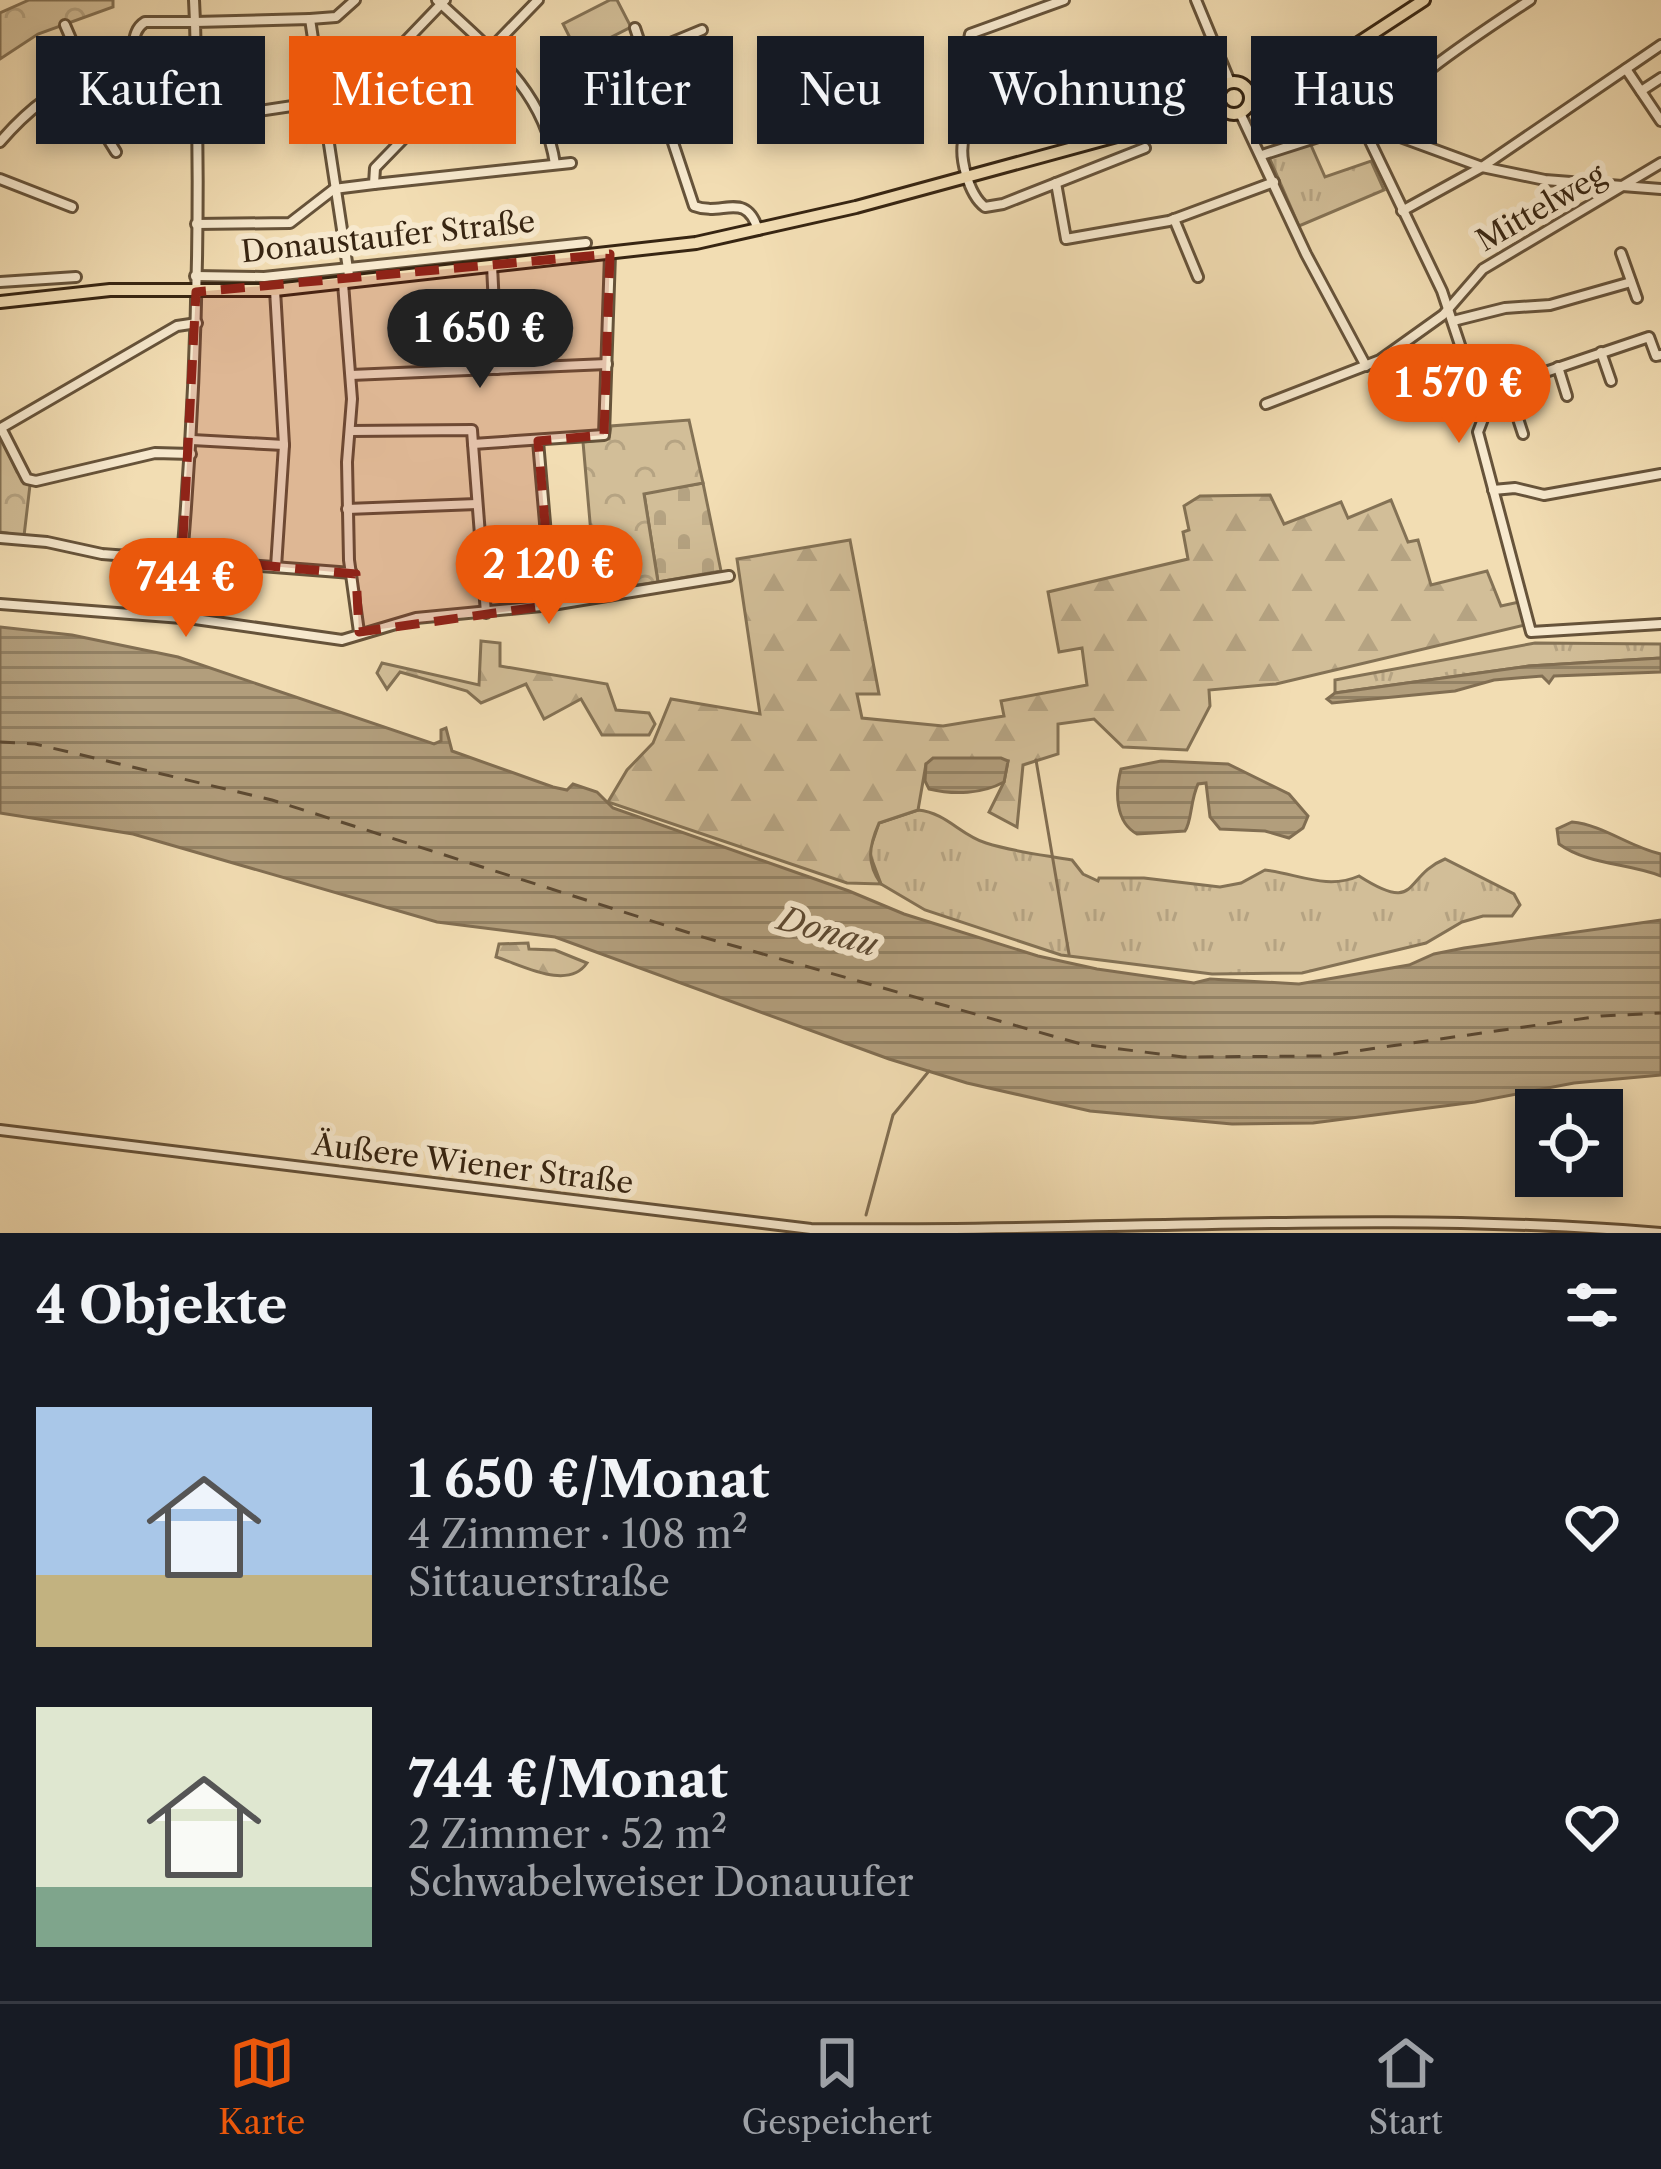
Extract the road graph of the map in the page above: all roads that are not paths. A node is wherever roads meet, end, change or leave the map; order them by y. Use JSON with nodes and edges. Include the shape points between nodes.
{"nodes":[{"id":1,"x":194,"y":0,"type":"edge"},
{"id":2,"x":355,"y":0,"type":"edge"},
{"id":3,"x":538,"y":0,"type":"edge"},
{"id":4,"x":1064,"y":0,"type":"edge"},
{"id":5,"x":1196,"y":0,"type":"edge"},
{"id":6,"x":1424,"y":0,"type":"edge"},
{"id":7,"x":1530,"y":0,"type":"edge"},
{"id":8,"x":441,"y":1,"type":"edge"},
{"id":9,"x":310,"y":20,"type":"junction"},
{"id":10,"x":195,"y":22,"type":"junction"},
{"id":11,"x":65,"y":25,"type":"dead end"},
{"id":12,"x":634,"y":28,"type":"dead end"},
{"id":13,"x":702,"y":30,"type":"dead end"},
{"id":14,"x":70,"y":36,"type":"edge"},
{"id":15,"x":135,"y":36,"type":"edge"},
{"id":16,"x":196,"y":36,"type":"edge"},
{"id":17,"x":312,"y":36,"type":"edge"},
{"id":18,"x":409,"y":36,"type":"edge"},
{"id":19,"x":475,"y":36,"type":"edge"},
{"id":20,"x":503,"y":36,"type":"edge"},
{"id":21,"x":637,"y":36,"type":"edge"},
{"id":22,"x":688,"y":36,"type":"edge"},
{"id":23,"x":1661,"y":45,"type":"edge"},
{"id":24,"x":1437,"y":68,"type":"edge"},
{"id":25,"x":1626,"y":69,"type":"junction"},
{"id":26,"x":516,"y":76,"type":"edge"},
{"id":27,"x":1661,"y":78,"type":"edge"},
{"id":28,"x":1230,"y":82,"type":"junction"},
{"id":29,"x":1227,"y":85,"type":"edge"},
{"id":30,"x":1641,"y":91,"type":"junction"},
{"id":31,"x":1250,"y":93,"type":"junction"},
{"id":32,"x":36,"y":108,"type":"edge"},
{"id":33,"x":1227,"y":112,"type":"edge"},
{"id":34,"x":1240,"y":113,"type":"junction"},
{"id":35,"x":1661,"y":121,"type":"edge"},
{"id":36,"x":0,"y":142,"type":"edge"},
{"id":37,"x":111,"y":144,"type":"edge"},
{"id":38,"x":199,"y":144,"type":"edge"},
{"id":39,"x":327,"y":144,"type":"edge"},
{"id":40,"x":398,"y":144,"type":"edge"},
{"id":41,"x":674,"y":144,"type":"edge"},
{"id":42,"x":1080,"y":144,"type":"edge"},
{"id":43,"x":1296,"y":144,"type":"edge"},
{"id":44,"x":1371,"y":144,"type":"edge"},
{"id":45,"x":1417,"y":144,"type":"edge"},
{"id":46,"x":1145,"y":148,"type":"dead end"},
{"id":47,"x":116,"y":152,"type":"dead end"},
{"id":48,"x":1262,"y":155,"type":"junction"},
{"id":49,"x":571,"y":163,"type":"dead end"},
{"id":50,"x":1661,"y":163,"type":"edge"},
{"id":51,"x":555,"y":164,"type":"junction"},
{"id":52,"x":1482,"y":167,"type":"junction"},
{"id":53,"x":969,"y":176,"type":"junction"},
{"id":54,"x":0,"y":179,"type":"edge"},
{"id":55,"x":1274,"y":182,"type":"junction"},
{"id":56,"x":374,"y":184,"type":"junction"},
{"id":57,"x":1052,"y":185,"type":"junction"},
{"id":58,"x":1628,"y":185,"type":"junction"},
{"id":59,"x":334,"y":189,"type":"junction"},
{"id":60,"x":1661,"y":189,"type":"edge"},
{"id":61,"x":72,"y":207,"type":"dead end"},
{"id":62,"x":1402,"y":211,"type":"junction"},
{"id":63,"x":1174,"y":219,"type":"junction"},
{"id":64,"x":196,"y":224,"type":"junction"},
{"id":65,"x":758,"y":232,"type":"junction"},
{"id":66,"x":586,"y":243,"type":"dead end"},
{"id":67,"x":1621,"y":253,"type":"dead end"},
{"id":68,"x":610,"y":254,"type":"junction"},
{"id":69,"x":492,"y":265,"type":"junction"},
{"id":70,"x":195,"y":276,"type":"junction"},
{"id":71,"x":76,"y":277,"type":"dead end"},
{"id":72,"x":1198,"y":277,"type":"dead end"},
{"id":73,"x":347,"y":278,"type":"junction"},
{"id":74,"x":0,"y":282,"type":"edge"},
{"id":75,"x":1631,"y":282,"type":"junction"},
{"id":76,"x":274,"y":290,"type":"junction"},
{"id":77,"x":196,"y":292,"type":"junction"},
{"id":78,"x":1637,"y":298,"type":"dead end"},
{"id":79,"x":0,"y":302,"type":"edge"},
{"id":80,"x":1449,"y":308,"type":"junction"},
{"id":81,"x":1453,"y":321,"type":"junction"},
{"id":82,"x":197,"y":323,"type":"junction"},
{"id":83,"x":1654,"y":335,"type":"edge"},
{"id":84,"x":1601,"y":352,"type":"junction"},
{"id":85,"x":1661,"y":355,"type":"edge"},
{"id":86,"x":607,"y":364,"type":"junction"},
{"id":87,"x":1366,"y":366,"type":"junction"},
{"id":88,"x":1558,"y":367,"type":"junction"},
{"id":89,"x":497,"y":369,"type":"junction"},
{"id":90,"x":351,"y":375,"type":"junction"},
{"id":91,"x":1611,"y":381,"type":"dead end"},
{"id":92,"x":1567,"y":396,"type":"dead end"},
{"id":93,"x":1266,"y":404,"type":"dead end"},
{"id":94,"x":1514,"y":406,"type":"junction"},
{"id":95,"x":1486,"y":411,"type":"junction"},
{"id":96,"x":2,"y":428,"type":"edge"},
{"id":97,"x":350,"y":431,"type":"junction"},
{"id":98,"x":1523,"y":434,"type":"dead end"},
{"id":99,"x":192,"y":440,"type":"junction"},
{"id":100,"x":538,"y":441,"type":"junction"},
{"id":101,"x":473,"y":444,"type":"junction"},
{"id":102,"x":284,"y":445,"type":"junction"},
{"id":103,"x":191,"y":454,"type":"junction"},
{"id":104,"x":1661,"y":474,"type":"edge"},
{"id":105,"x":1493,"y":490,"type":"junction"},
{"id":106,"x":477,"y":504,"type":"junction"},
{"id":107,"x":347,"y":509,"type":"junction"},
{"id":108,"x":0,"y":538,"type":"edge"},
{"id":109,"x":182,"y":558,"type":"junction"},
{"id":110,"x":276,"y":567,"type":"junction"},
{"id":111,"x":352,"y":573,"type":"junction"},
{"id":112,"x":729,"y":576,"type":"dead end"},
{"id":113,"x":0,"y":604,"type":"edge"},
{"id":114,"x":552,"y":605,"type":"junction"},
{"id":115,"x":486,"y":613,"type":"junction"},
{"id":116,"x":1659,"y":624,"type":"edge"},
{"id":117,"x":359,"y":632,"type":"junction"},
{"id":118,"x":0,"y":1130,"type":"edge"},
{"id":119,"x":1661,"y":1232,"type":"edge"}],
"edges":[{"from":1,"to":10,"type":"street"},
{"from":2,"to":9,"type":"street","via":[[336,16]]},
{"from":3,"to":20,"type":"street"},
{"from":4,"to":53,"type":"street","via":[[970,34],[981,100],[962,144]]},
{"from":5,"to":28,"type":"street"},
{"from":6,"to":31,"type":"main road","via":[[1343,53]]},
{"from":7,"to":24,"type":"street"},
{"from":8,"to":18,"type":"street"},
{"from":8,"to":19,"type":"street"},
{"from":9,"to":10,"type":"street"},
{"from":9,"to":17,"type":"street"},
{"from":10,"to":15,"type":"street","via":[[145,22]]},
{"from":10,"to":16,"type":"street"},
{"from":11,"to":14,"type":"street"},
{"from":12,"to":21,"type":"street"},
{"from":13,"to":22,"type":"street"},
{"from":23,"to":25,"type":"street"},
{"from":25,"to":30,"type":"street"},
{"from":25,"to":52,"type":"street"},
{"from":26,"to":51,"type":"street","via":[[539,108]]},
{"from":27,"to":30,"type":"street"},
{"from":28,"to":29,"type":"main road"},
{"from":28,"to":31,"type":"main road"},
{"from":30,"to":35,"type":"street"},
{"from":31,"to":34,"type":"main road"},
{"from":32,"to":36,"type":"street"},
{"from":33,"to":34,"type":"main road"},
{"from":34,"to":48,"type":"street"},
{"from":37,"to":47,"type":"street"},
{"from":38,"to":64,"type":"street"},
{"from":39,"to":59,"type":"street"},
{"from":40,"to":56,"type":"street","via":[[375,168]]},
{"from":41,"to":65,"type":"street","via":[[694,206],[742,207]]},
{"from":42,"to":53,"type":"main road","name":"Donaustaufer Straße"},
{"from":43,"to":48,"type":"street"},
{"from":44,"to":62,"type":"street"},
{"from":45,"to":52,"type":"street"},
{"from":46,"to":57,"type":"street"},
{"from":48,"to":55,"type":"street"},
{"from":49,"to":51,"type":"street"},
{"from":50,"to":58,"type":"street","name":"Mittelweg"},
{"from":51,"to":56,"type":"street"},
{"from":52,"to":58,"type":"street"},
{"from":52,"to":62,"type":"street"},
{"from":53,"to":57,"type":"street","via":[[985,207]]},
{"from":53,"to":65,"type":"main road","name":"Donaustaufer Straße"},
{"from":54,"to":61,"type":"street"},
{"from":55,"to":63,"type":"street"},
{"from":55,"to":87,"type":"street"},
{"from":56,"to":59,"type":"street"},
{"from":57,"to":63,"type":"street","via":[[1066,239]]},
{"from":58,"to":60,"type":"street"},
{"from":58,"to":80,"type":"street","name":"Mittelweg","via":[[1483,269]]},
{"from":59,"to":64,"type":"street","via":[[290,223]]},
{"from":59,"to":73,"type":"street"},
{"from":62,"to":80,"type":"street"},
{"from":63,"to":72,"type":"street"},
{"from":64,"to":70,"type":"street"},
{"from":65,"to":68,"type":"main road","name":"Donaustaufer Straße"},
{"from":66,"to":73,"type":"street","name":"Donaustaufer Straße","via":[[469,253]]},
{"from":67,"to":75,"type":"street"},
{"from":68,"to":69,"type":"main road","name":"Donaustaufer Straße"},
{"from":68,"to":86,"type":"street"},
{"from":69,"to":73,"type":"main road","name":"Donaustaufer Straße"},
{"from":69,"to":89,"type":"street"},
{"from":70,"to":73,"type":"street","name":"Donaustaufer Straße"},
{"from":70,"to":77,"type":"street"},
{"from":71,"to":74,"type":"street"},
{"from":73,"to":76,"type":"main road","name":"Donaustaufer Straße"},
{"from":73,"to":90,"type":"street"},
{"from":75,"to":78,"type":"street"},
{"from":75,"to":81,"type":"street"},
{"from":76,"to":77,"type":"main road","name":"Donaustaufer Straße"},
{"from":76,"to":102,"type":"street"},
{"from":77,"to":79,"type":"main road","name":"Donaustaufer Straße","via":[[110,290]]},
{"from":77,"to":82,"type":"street"},
{"from":80,"to":81,"type":"street"},
{"from":80,"to":87,"type":"street","name":"Mittelweg"},
{"from":81,"to":95,"type":"street"},
{"from":82,"to":96,"type":"street","via":[[177,326]]},
{"from":82,"to":99,"type":"street"},
{"from":83,"to":84,"type":"street"},
{"from":83,"to":85,"type":"street"},
{"from":84,"to":88,"type":"street"},
{"from":84,"to":91,"type":"street"},
{"from":86,"to":89,"type":"street"},
{"from":86,"to":100,"type":"street","via":[[604,435]]},
{"from":87,"to":93,"type":"street","name":"Mittelweg"},
{"from":88,"to":92,"type":"street"},
{"from":88,"to":94,"type":"street","via":[[1507,385]]},
{"from":89,"to":90,"type":"street"},
{"from":90,"to":97,"type":"street"},
{"from":94,"to":95,"type":"street"},
{"from":94,"to":98,"type":"street"},
{"from":95,"to":105,"type":"street","via":[[1477,427]]},
{"from":96,"to":103,"type":"street","via":[[22,472],[36,481],[155,453]]},
{"from":97,"to":101,"type":"street","via":[[472,430]]},
{"from":97,"to":107,"type":"street"},
{"from":99,"to":102,"type":"street"},
{"from":99,"to":103,"type":"street"},
{"from":100,"to":101,"type":"street"},
{"from":100,"to":114,"type":"street"},
{"from":101,"to":106,"type":"street"},
{"from":102,"to":110,"type":"street"},
{"from":103,"to":109,"type":"street"},
{"from":104,"to":105,"type":"street","via":[[1544,495]]},
{"from":105,"to":116,"type":"street","via":[[1531,632]]},
{"from":106,"to":107,"type":"street"},
{"from":106,"to":115,"type":"street"},
{"from":107,"to":111,"type":"street"},
{"from":108,"to":109,"type":"street"},
{"from":109,"to":110,"type":"street"},
{"from":110,"to":111,"type":"street"},
{"from":111,"to":117,"type":"street"},
{"from":112,"to":114,"type":"street"},
{"from":113,"to":117,"type":"street","via":[[195,619],[333,640]]},
{"from":114,"to":115,"type":"street"},
{"from":115,"to":117,"type":"street"},
{"from":118,"to":119,"type":"street","name":"Äußere Wiener Straße","via":[[811,1228],[1346,1224]]}]}
